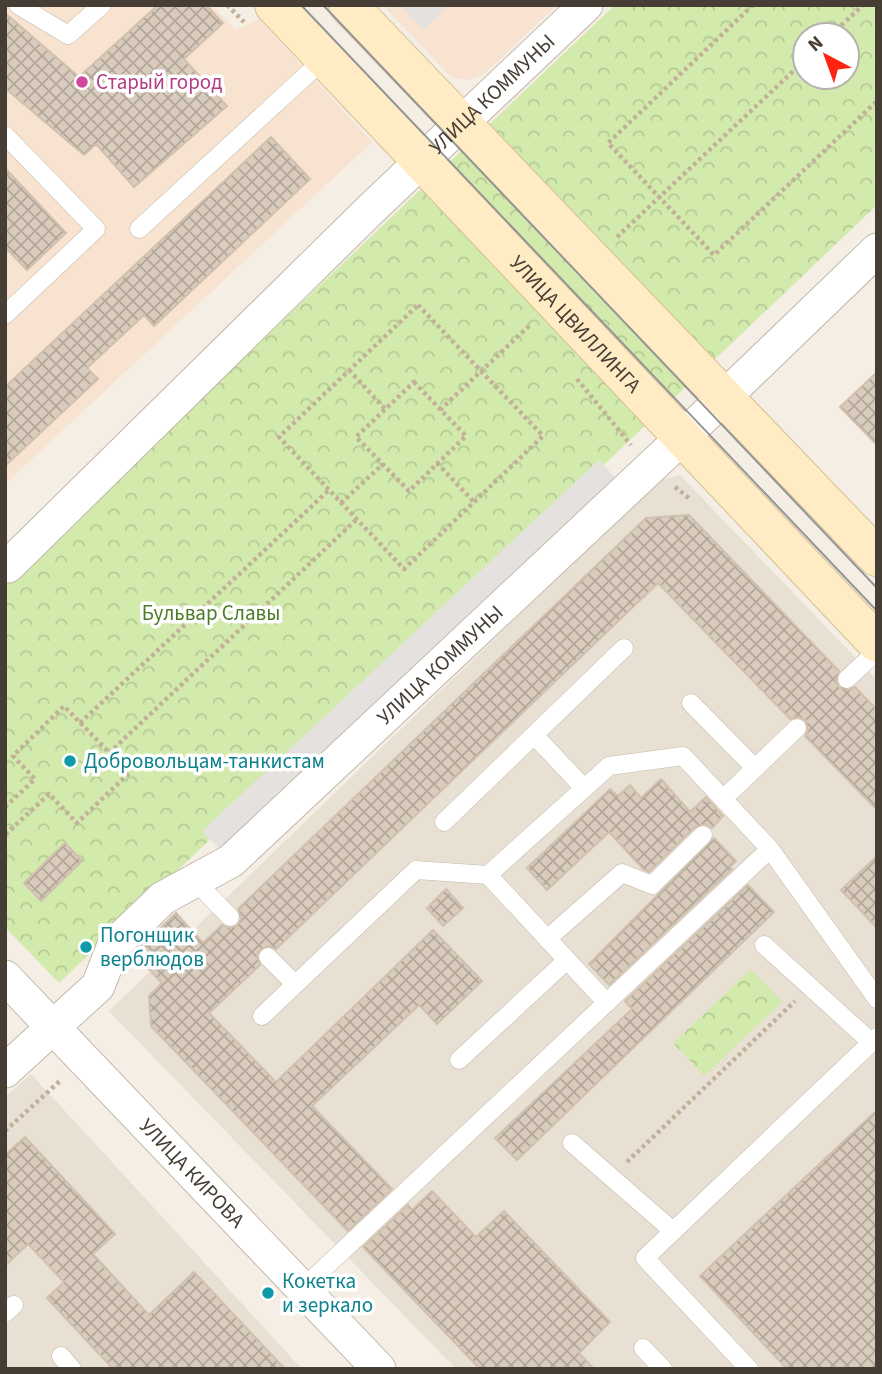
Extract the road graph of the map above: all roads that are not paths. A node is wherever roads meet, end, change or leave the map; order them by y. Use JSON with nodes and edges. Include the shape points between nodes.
{"nodes":[{"id":1,"x":18,"y":5,"type":"edge"},
{"id":2,"x":102,"y":5,"type":"edge"},
{"id":3,"x":274,"y":5,"type":"edge"},
{"id":4,"x":348,"y":5,"type":"edge"},
{"id":5,"x":586,"y":5,"type":"edge"},
{"id":6,"x":324,"y":59,"type":"junction"},
{"id":7,"x":461,"y":123,"type":"junction"},
{"id":8,"x":5,"y":135,"type":"edge"},
{"id":9,"x":420,"y":162,"type":"junction"},
{"id":10,"x":139,"y":229,"type":"dead end"},
{"id":11,"x":877,"y":250,"type":"edge"},
{"id":12,"x":5,"y":315,"type":"edge"},
{"id":13,"x":725,"y":398,"type":"junction"},
{"id":14,"x":684,"y":436,"type":"junction"},
{"id":15,"x":877,"y":557,"type":"edge"},
{"id":16,"x":8,"y":566,"type":"dead end"},
{"id":17,"x":877,"y":643,"type":"edge"},
{"id":18,"x":624,"y":648,"type":"dead end"},
{"id":19,"x":877,"y":651,"type":"edge"},
{"id":20,"x":847,"y":680,"type":"dead end"},
{"id":21,"x":691,"y":703,"type":"dead end"},
{"id":22,"x":797,"y":727,"type":"dead end"},
{"id":23,"x":534,"y":735,"type":"junction"},
{"id":24,"x":755,"y":768,"type":"junction"},
{"id":25,"x":584,"y":788,"type":"junction"},
{"id":26,"x":723,"y":799,"type":"junction"},
{"id":27,"x":444,"y":822,"type":"dead end"},
{"id":28,"x":703,"y":835,"type":"dead end"},
{"id":29,"x":770,"y":849,"type":"junction"},
{"id":30,"x":488,"y":875,"type":"junction"},
{"id":31,"x":195,"y":881,"type":"junction"},
{"id":32,"x":230,"y":917,"type":"dead end"},
{"id":33,"x":547,"y":939,"type":"junction"},
{"id":34,"x":764,"y":945,"type":"dead end"},
{"id":35,"x":268,"y":957,"type":"dead end"},
{"id":36,"x":567,"y":960,"type":"junction"},
{"id":37,"x":5,"y":978,"type":"edge"},
{"id":38,"x":295,"y":984,"type":"junction"},
{"id":39,"x":877,"y":999,"type":"edge"},
{"id":40,"x":607,"y":1003,"type":"junction"},
{"id":41,"x":262,"y":1016,"type":"dead end"},
{"id":42,"x":53,"y":1027,"type":"junction"},
{"id":43,"x":874,"y":1040,"type":"edge"},
{"id":44,"x":459,"y":1060,"type":"dead end"},
{"id":45,"x":5,"y":1071,"type":"edge"},
{"id":46,"x":572,"y":1143,"type":"dead end"},
{"id":47,"x":673,"y":1231,"type":"junction"},
{"id":48,"x":302,"y":1289,"type":"junction"},
{"id":49,"x":643,"y":1348,"type":"dead end"},
{"id":50,"x":379,"y":1369,"type":"edge"},
{"id":51,"x":663,"y":1369,"type":"edge"},
{"id":52,"x":749,"y":1369,"type":"edge"}],
"edges":[{"from":1,"to":2,"type":"lane","via":[[68,35]]},
{"from":3,"to":6,"type":"main road","name":"УЛИЦА ЦВИЛЛИНГА"},
{"from":4,"to":7,"type":"main road"},
{"from":5,"to":7,"type":"street","name":"УЛИЦА КОММУНЫ"},
{"from":6,"to":9,"type":"main road","name":"УЛИЦА ЦВИЛЛИНГА"},
{"from":6,"to":10,"type":"lane"},
{"from":7,"to":9,"type":"street","name":"УЛИЦА КОММУНЫ"},
{"from":7,"to":13,"type":"main road"},
{"from":8,"to":12,"type":"lane","via":[[96,229]]},
{"from":9,"to":14,"type":"main road","name":"УЛИЦА ЦВИЛЛИНГА"},
{"from":9,"to":16,"type":"street","name":"УЛИЦА КОММУНЫ"},
{"from":11,"to":13,"type":"street","name":"УЛИЦА КОММУНЫ"},
{"from":13,"to":14,"type":"street","name":"УЛИЦА КОММУНЫ"},
{"from":13,"to":15,"type":"main road"},
{"from":14,"to":17,"type":"main road","name":"УЛИЦА ЦВИЛЛИНГА"},
{"from":14,"to":31,"type":"street","name":"УЛИЦА КОММУНЫ","via":[[231,862]]},
{"from":18,"to":23,"type":"lane"},
{"from":19,"to":20,"type":"lane"},
{"from":21,"to":24,"type":"lane"},
{"from":22,"to":24,"type":"lane"},
{"from":23,"to":25,"type":"lane"},
{"from":23,"to":27,"type":"lane"},
{"from":24,"to":26,"type":"lane"},
{"from":25,"to":26,"type":"lane","via":[[609,766],[683,756]]},
{"from":25,"to":30,"type":"lane"},
{"from":26,"to":29,"type":"lane"},
{"from":28,"to":33,"type":"lane","via":[[652,885],[622,873]]},
{"from":29,"to":39,"type":"lane"},
{"from":29,"to":40,"type":"lane"},
{"from":30,"to":33,"type":"lane"},
{"from":30,"to":38,"type":"lane","via":[[416,870]]},
{"from":31,"to":32,"type":"lane"},
{"from":31,"to":42,"type":"street","name":"УЛИЦА КОММУНЫ","via":[[163,898],[114,944],[98,986]]},
{"from":33,"to":36,"type":"lane"},
{"from":34,"to":43,"type":"lane"},
{"from":35,"to":38,"type":"lane"},
{"from":36,"to":40,"type":"lane"},
{"from":36,"to":44,"type":"lane"},
{"from":37,"to":42,"type":"street","name":"УЛИЦА КИРОВА"},
{"from":38,"to":41,"type":"lane"},
{"from":40,"to":48,"type":"lane"},
{"from":42,"to":45,"type":"street","name":"УЛИЦА КОММУНЫ"},
{"from":42,"to":48,"type":"street","name":"УЛИЦА КИРОВА"},
{"from":43,"to":47,"type":"lane"},
{"from":46,"to":47,"type":"lane"},
{"from":47,"to":52,"type":"lane","via":[[645,1258]]},
{"from":48,"to":50,"type":"street","name":"УЛИЦА КИРОВА"},
{"from":49,"to":51,"type":"lane"}]}
